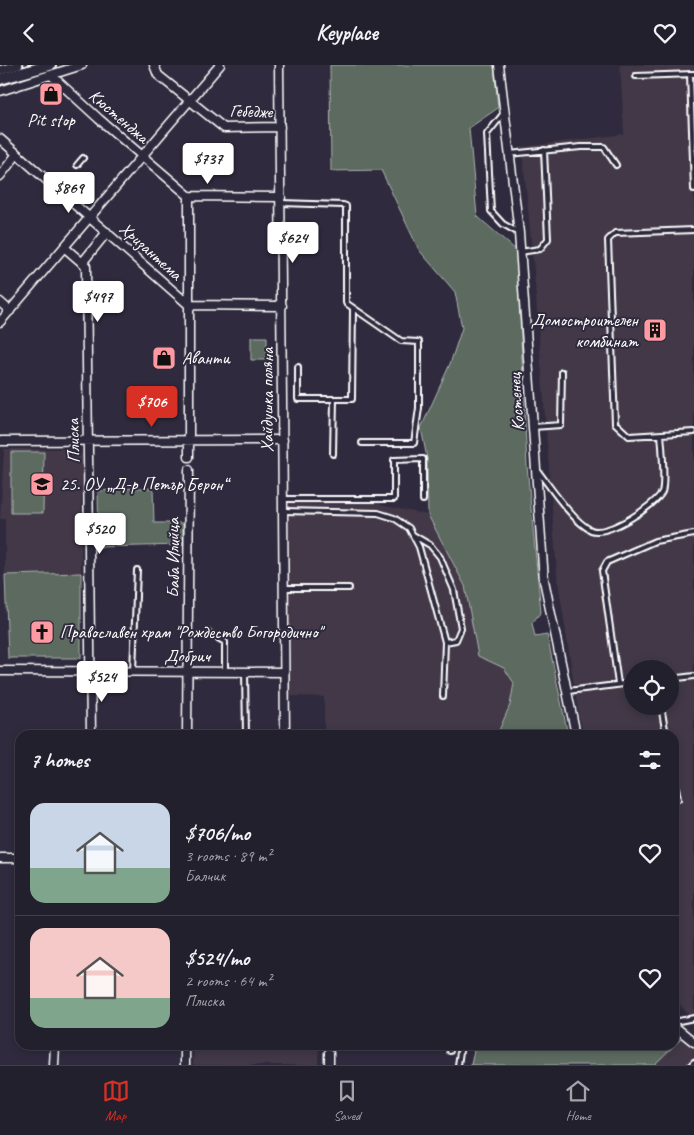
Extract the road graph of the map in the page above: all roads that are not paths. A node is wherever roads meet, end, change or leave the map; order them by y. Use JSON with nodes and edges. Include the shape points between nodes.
{"nodes":[{"id":1,"x":18,"y":65,"type":"edge"},
{"id":2,"x":82,"y":65,"type":"edge"},
{"id":3,"x":154,"y":65,"type":"edge"},
{"id":4,"x":220,"y":65,"type":"edge"},
{"id":5,"x":279,"y":65,"type":"edge"},
{"id":6,"x":499,"y":65,"type":"edge"},
{"id":7,"x":0,"y":70,"type":"edge"},
{"id":8,"x":50,"y":70,"type":"edge"},
{"id":9,"x":692,"y":74,"type":"edge"},
{"id":10,"x":636,"y":76,"type":"dead end"},
{"id":11,"x":0,"y":79,"type":"edge"},
{"id":12,"x":0,"y":91,"type":"edge"},
{"id":13,"x":190,"y":100,"type":"junction"},
{"id":14,"x":504,"y":113,"type":"junction"},
{"id":15,"x":280,"y":127,"type":"junction"},
{"id":16,"x":0,"y":139,"type":"edge"},
{"id":17,"x":544,"y":150,"type":"junction"},
{"id":18,"x":509,"y":153,"type":"junction"},
{"id":19,"x":17,"y":154,"type":"junction"},
{"id":20,"x":142,"y":156,"type":"junction"},
{"id":21,"x":83,"y":158,"type":"dead end"},
{"id":22,"x":77,"y":165,"type":"dead end"},
{"id":23,"x":616,"y":165,"type":"dead end"},
{"id":24,"x":0,"y":176,"type":"edge"},
{"id":25,"x":64,"y":180,"type":"dead end"},
{"id":26,"x":57,"y":189,"type":"junction"},
{"id":27,"x":694,"y":189,"type":"edge"},
{"id":28,"x":189,"y":196,"type":"junction"},
{"id":29,"x":281,"y":200,"type":"junction"},
{"id":30,"x":89,"y":217,"type":"junction"},
{"id":31,"x":694,"y":229,"type":"edge"},
{"id":32,"x":107,"y":232,"type":"junction"},
{"id":33,"x":518,"y":233,"type":"junction"},
{"id":34,"x":64,"y":247,"type":"junction"},
{"id":35,"x":520,"y":252,"type":"junction"},
{"id":36,"x":82,"y":263,"type":"junction"},
{"id":37,"x":0,"y":302,"type":"edge"},
{"id":38,"x":189,"y":305,"type":"junction"},
{"id":39,"x":282,"y":305,"type":"junction"},
{"id":40,"x":353,"y":308,"type":"junction"},
{"id":41,"x":10,"y":311,"type":"junction"},
{"id":42,"x":0,"y":323,"type":"edge"},
{"id":43,"x":298,"y":367,"type":"dead end"},
{"id":44,"x":562,"y":372,"type":"dead end"},
{"id":45,"x":334,"y":399,"type":"junction"},
{"id":46,"x":533,"y":427,"type":"junction"},
{"id":47,"x":694,"y":433,"type":"edge"},
{"id":48,"x":661,"y":434,"type":"junction"},
{"id":49,"x":283,"y":439,"type":"junction"},
{"id":50,"x":88,"y":440,"type":"junction"},
{"id":51,"x":189,"y":440,"type":"junction"},
{"id":52,"x":0,"y":441,"type":"edge"},
{"id":53,"x":362,"y":443,"type":"dead end"},
{"id":54,"x":334,"y":454,"type":"dead end"},
{"id":55,"x":189,"y":457,"type":"dead end"},
{"id":56,"x":536,"y":467,"type":"junction"},
{"id":57,"x":189,"y":471,"type":"dead end"},
{"id":58,"x":283,"y":499,"type":"junction"},
{"id":59,"x":423,"y":500,"type":"dead end"},
{"id":60,"x":283,"y":511,"type":"junction"},
{"id":61,"x":694,"y":534,"type":"edge"},
{"id":62,"x":413,"y":535,"type":"junction"},
{"id":63,"x":137,"y":570,"type":"dead end"},
{"id":64,"x":284,"y":588,"type":"junction"},
{"id":65,"x":349,"y":588,"type":"dead end"},
{"id":66,"x":209,"y":633,"type":"dead end"},
{"id":67,"x":445,"y":642,"type":"junction"},
{"id":68,"x":0,"y":671,"type":"edge"},
{"id":69,"x":90,"y":671,"type":"junction"},
{"id":70,"x":133,"y":671,"type":"junction"},
{"id":71,"x":187,"y":671,"type":"junction"},
{"id":72,"x":225,"y":671,"type":"junction"},
{"id":73,"x":245,"y":671,"type":"junction"},
{"id":74,"x":284,"y":672,"type":"junction"},
{"id":75,"x":694,"y":676,"type":"edge"},
{"id":76,"x":679,"y":678,"type":"edge"},
{"id":77,"x":624,"y":684,"type":"edge"},
{"id":78,"x":618,"y":685,"type":"junction"},
{"id":79,"x":566,"y":692,"type":"junction"},
{"id":80,"x":444,"y":696,"type":"dead end"},
{"id":81,"x":663,"y":715,"type":"edge"},
{"id":82,"x":91,"y":730,"type":"edge"},
{"id":83,"x":187,"y":730,"type":"edge"},
{"id":84,"x":246,"y":730,"type":"edge"},
{"id":85,"x":285,"y":730,"type":"edge"},
{"id":86,"x":575,"y":730,"type":"edge"},
{"id":87,"x":665,"y":730,"type":"edge"},
{"id":88,"x":0,"y":858,"type":"edge"},
{"id":89,"x":15,"y":859,"type":"edge"},
{"id":90,"x":694,"y":1018,"type":"edge"},
{"id":91,"x":679,"y":1021,"type":"edge"},
{"id":92,"x":679,"y":1030,"type":"edge"},
{"id":93,"x":694,"y":1042,"type":"edge"},
{"id":94,"x":55,"y":1050,"type":"edge"},
{"id":95,"x":185,"y":1050,"type":"edge"},
{"id":96,"x":460,"y":1050,"type":"edge"},
{"id":97,"x":330,"y":1053,"type":"dead end"},
{"id":98,"x":694,"y":1062,"type":"edge"},
{"id":99,"x":54,"y":1065,"type":"edge"},
{"id":100,"x":185,"y":1065,"type":"edge"},
{"id":101,"x":329,"y":1065,"type":"edge"},
{"id":102,"x":458,"y":1065,"type":"edge"},
{"id":103,"x":691,"y":1065,"type":"edge"}],
"edges":[{"from":1,"to":7,"type":"street"},
{"from":2,"to":8,"type":"street"},
{"from":3,"to":13,"type":"street","name":"Гебедже","via":[[158,75]]},
{"from":4,"to":13,"type":"street"},
{"from":5,"to":15,"type":"street","name":"Хайдушка поляна"},
{"from":6,"to":14,"type":"street","name":"Костенец"},
{"from":8,"to":11,"type":"street"},
{"from":8,"to":12,"type":"street"},
{"from":8,"to":20,"type":"street","name":"Кюстенджа"},
{"from":9,"to":10,"type":"lane"},
{"from":9,"to":27,"type":"lane"},
{"from":13,"to":15,"type":"street","name":"Гебедже","via":[[224,128]]},
{"from":13,"to":20,"type":"street"},
{"from":14,"to":18,"type":"street","name":"Костенец"},
{"from":14,"to":33,"type":"lane","via":[[487,134],[492,211]]},
{"from":15,"to":29,"type":"street","name":"Хайдушка поляна"},
{"from":16,"to":19,"type":"street","name":"Хризантема"},
{"from":17,"to":18,"type":"lane"},
{"from":17,"to":23,"type":"lane","via":[[604,147]]},
{"from":17,"to":35,"type":"lane","via":[[548,239],[540,249]]},
{"from":18,"to":33,"type":"street","name":"Костенец"},
{"from":19,"to":24,"type":"street"},
{"from":19,"to":26,"type":"street","name":"Хризантема"},
{"from":20,"to":28,"type":"street","name":"Кюстенджа"},
{"from":20,"to":30,"type":"street"},
{"from":21,"to":22,"type":"lane"},
{"from":25,"to":26,"type":"lane"},
{"from":26,"to":30,"type":"street","name":"Хризантема"},
{"from":28,"to":29,"type":"street"},
{"from":28,"to":38,"type":"street"},
{"from":29,"to":39,"type":"street","name":"Хайдушка поляна"},
{"from":29,"to":40,"type":"lane","via":[[346,206],[346,303]]},
{"from":30,"to":32,"type":"street","name":"Хризантема"},
{"from":30,"to":34,"type":"street"},
{"from":31,"to":48,"type":"lane","via":[[615,233],[608,240],[615,423],[629,436]]},
{"from":32,"to":36,"type":"street"},
{"from":32,"to":38,"type":"street","name":"Хризантема"},
{"from":33,"to":35,"type":"street","name":"Костенец"},
{"from":34,"to":36,"type":"street"},
{"from":34,"to":41,"type":"street"},
{"from":35,"to":46,"type":"street","name":"Костенец"},
{"from":36,"to":50,"type":"street","name":"Плиска","via":[[86,266]]},
{"from":37,"to":41,"type":"street"},
{"from":38,"to":39,"type":"street"},
{"from":38,"to":51,"type":"street"},
{"from":39,"to":49,"type":"street","name":"Хайдушка поляна"},
{"from":40,"to":45,"type":"lane","via":[[352,399]]},
{"from":40,"to":53,"type":"lane","via":[[401,341],[419,342],[419,408],[414,443]]},
{"from":41,"to":42,"type":"street"},
{"from":43,"to":45,"type":"lane","via":[[298,399]]},
{"from":44,"to":46,"type":"lane","via":[[561,425]]},
{"from":45,"to":54,"type":"lane"},
{"from":46,"to":56,"type":"street","name":"Костенец"},
{"from":47,"to":48,"type":"lane"},
{"from":48,"to":56,"type":"lane","via":[[663,490],[621,525],[607,530],[592,531],[582,524]]},
{"from":49,"to":51,"type":"street"},
{"from":49,"to":58,"type":"street","name":"Хайдушка поляна"},
{"from":50,"to":51,"type":"street"},
{"from":50,"to":52,"type":"street"},
{"from":50,"to":69,"type":"street","name":"Плиска"},
{"from":51,"to":55,"type":"street"},
{"from":56,"to":79,"type":"street","name":"Костенец","via":[[544,580]]},
{"from":57,"to":71,"type":"street","name":"Баба Илийца"},
{"from":58,"to":59,"type":"lane","via":[[394,499],[394,460],[423,459]]},
{"from":58,"to":60,"type":"street","name":"Хайдушка поляна"},
{"from":60,"to":62,"type":"lane","via":[[378,513],[394,518],[409,528]]},
{"from":60,"to":64,"type":"street","name":"Хайдушка поляна"},
{"from":61,"to":78,"type":"lane","via":[[655,541],[607,562],[602,571]]},
{"from":62,"to":67,"type":"lane"},
{"from":62,"to":67,"type":"lane","via":[[430,545],[440,557],[454,590],[461,628],[456,640]]},
{"from":63,"to":70,"type":"lane"},
{"from":64,"to":65,"type":"lane"},
{"from":64,"to":74,"type":"street","name":"Хайдушка поляна"},
{"from":66,"to":72,"type":"lane","via":[[225,642]]},
{"from":67,"to":80,"type":"lane"},
{"from":68,"to":69,"type":"street","name":"Добрич"},
{"from":69,"to":70,"type":"street","name":"Добрич"},
{"from":69,"to":82,"type":"street","name":"Плиска"},
{"from":70,"to":71,"type":"street","name":"Добрич"},
{"from":71,"to":72,"type":"street","name":"Добрич"},
{"from":71,"to":83,"type":"street","name":"Баба Илийца"},
{"from":72,"to":73,"type":"street","name":"Добрич"},
{"from":73,"to":74,"type":"street","name":"Добрич"},
{"from":73,"to":84,"type":"lane"},
{"from":74,"to":85,"type":"street","name":"Хайдушка поляна"},
{"from":75,"to":76,"type":"lane"},
{"from":77,"to":78,"type":"lane"},
{"from":78,"to":79,"type":"lane"},
{"from":79,"to":86,"type":"street","name":"Костенец"},
{"from":81,"to":87,"type":"lane"},
{"from":88,"to":89,"type":"street"},
{"from":90,"to":91,"type":"lane"},
{"from":92,"to":93,"type":"street"},
{"from":94,"to":99,"type":"street"},
{"from":95,"to":100,"type":"street"},
{"from":96,"to":102,"type":"lane"},
{"from":97,"to":101,"type":"street"},
{"from":98,"to":103,"type":"lane"}]}
